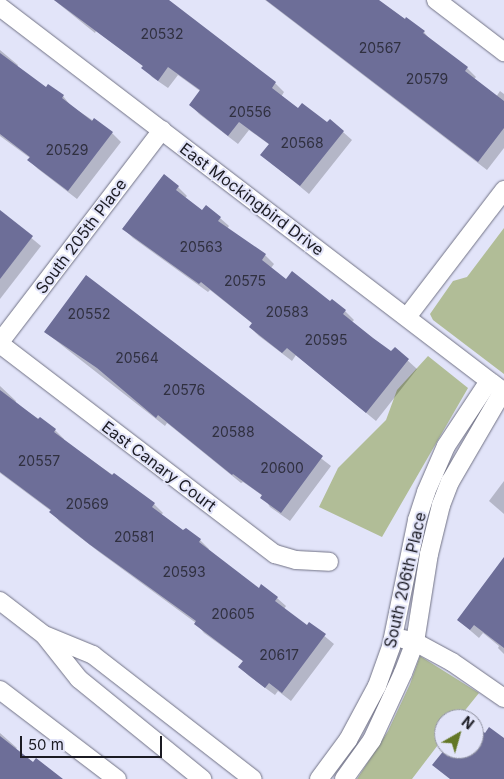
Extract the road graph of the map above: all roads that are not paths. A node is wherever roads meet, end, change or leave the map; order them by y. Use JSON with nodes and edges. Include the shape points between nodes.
{"nodes":[{"id":1,"x":436,"y":0,"type":"edge"},
{"id":2,"x":0,"y":8,"type":"edge"},
{"id":3,"x":504,"y":52,"type":"edge"},
{"id":4,"x":162,"y":130,"type":"junction"},
{"id":5,"x":504,"y":190,"type":"edge"},
{"id":6,"x":407,"y":317,"type":"junction"},
{"id":7,"x":0,"y":343,"type":"edge"},
{"id":8,"x":499,"y":388,"type":"edge"},
{"id":9,"x":329,"y":562,"type":"dead end"},
{"id":10,"x":0,"y":601,"type":"edge"},
{"id":11,"x":44,"y":635,"type":"junction"},
{"id":12,"x":393,"y":636,"type":"junction"},
{"id":13,"x":415,"y":642,"type":"junction"},
{"id":14,"x":0,"y":690,"type":"edge"},
{"id":15,"x":504,"y":698,"type":"edge"},
{"id":16,"x":117,"y":779,"type":"edge"},
{"id":17,"x":202,"y":779,"type":"edge"},
{"id":18,"x":253,"y":779,"type":"edge"},
{"id":19,"x":319,"y":779,"type":"edge"},
{"id":20,"x":344,"y":779,"type":"edge"}],
"edges":[{"from":1,"to":3,"type":"street"},
{"from":2,"to":4,"type":"street","name":"East Mockingbird Drive"},
{"from":4,"to":6,"type":"street","name":"East Mockingbird Drive"},
{"from":4,"to":7,"type":"street","name":"South 205th Place"},
{"from":5,"to":6,"type":"street"},
{"from":6,"to":8,"type":"street","name":"East Mockingbird Drive"},
{"from":7,"to":9,"type":"street","name":"East Canary Court","via":[[275,554],[296,560]]},
{"from":8,"to":12,"type":"street","name":"South 206th Place","via":[[446,446],[426,492],[417,520]]},
{"from":8,"to":13,"type":"street","name":"South 206th Place","via":[[441,505],[429,554]]},
{"from":10,"to":11,"type":"street"},
{"from":11,"to":17,"type":"street","via":[[79,679]]},
{"from":11,"to":18,"type":"street","via":[[92,655]]},
{"from":12,"to":13,"type":"street"},
{"from":12,"to":19,"type":"street","name":"South 206th Place","via":[[377,686],[364,713]]},
{"from":13,"to":15,"type":"street","via":[[452,662]]},
{"from":13,"to":20,"type":"street","name":"South 206th Place","via":[[372,740]]},
{"from":14,"to":16,"type":"street"}]}
